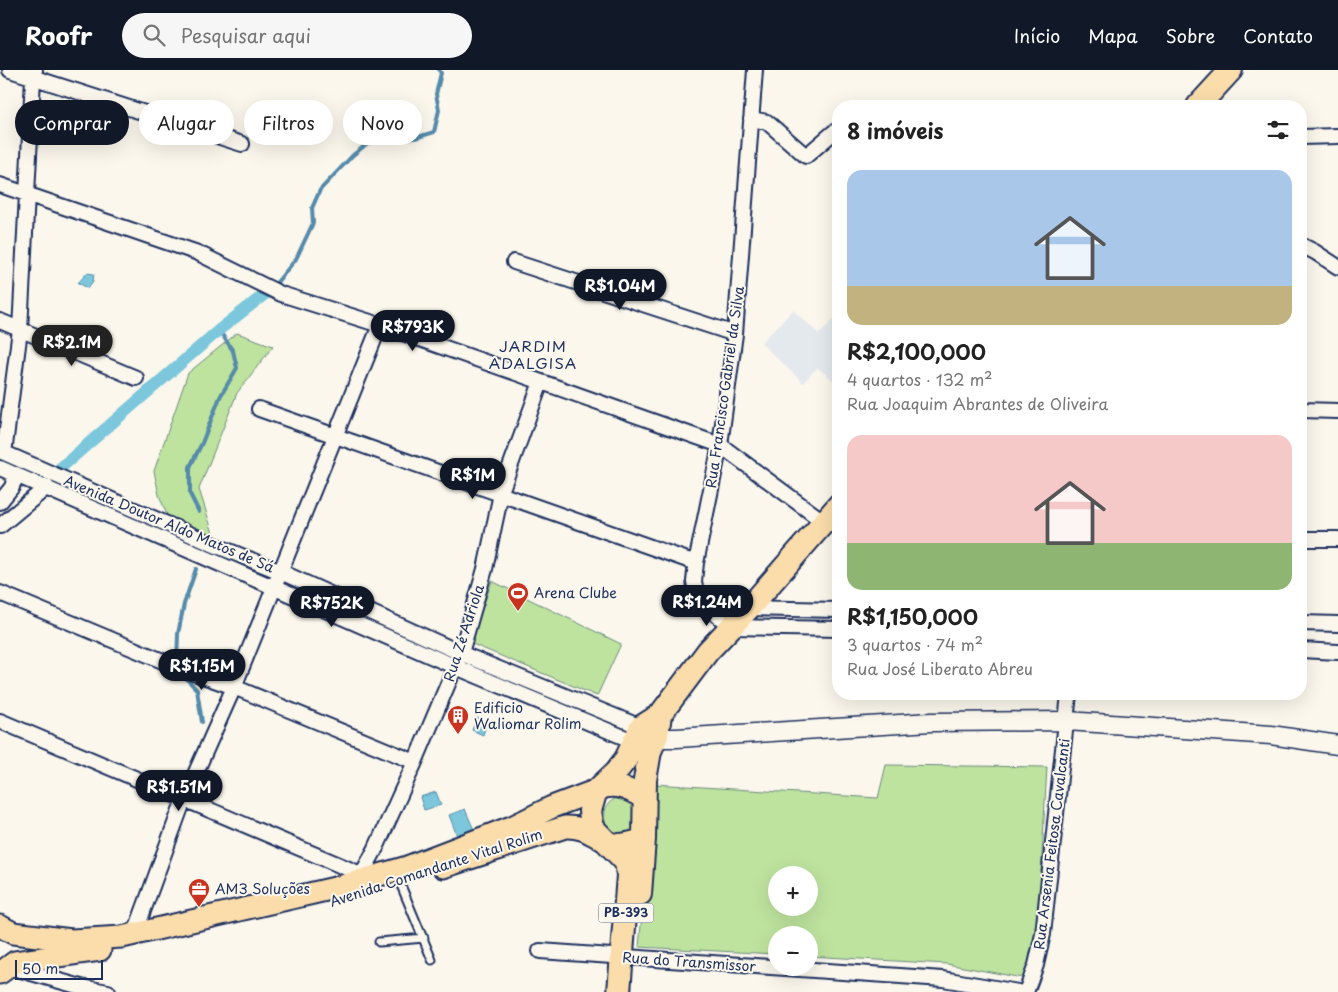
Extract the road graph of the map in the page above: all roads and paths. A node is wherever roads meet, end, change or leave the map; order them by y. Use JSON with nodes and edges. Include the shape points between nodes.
{"nodes":[{"id":1,"x":10,"y":70,"type":"edge"},
{"id":2,"x":754,"y":70,"type":"edge"},
{"id":3,"x":1232,"y":70,"type":"edge"},
{"id":4,"x":34,"y":74,"type":"edge"},
{"id":5,"x":1204,"y":100,"type":"edge"},
{"id":6,"x":751,"y":118,"type":"junction"},
{"id":7,"x":832,"y":134,"type":"edge"},
{"id":8,"x":1338,"y":136,"type":"edge"},
{"id":9,"x":1307,"y":138,"type":"edge"},
{"id":10,"x":242,"y":144,"type":"dead end"},
{"id":11,"x":0,"y":185,"type":"edge"},
{"id":12,"x":28,"y":195,"type":"junction"},
{"id":13,"x":1307,"y":248,"type":"edge"},
{"id":14,"x":514,"y":262,"type":"dead end"},
{"id":15,"x":1338,"y":267,"type":"edge"},
{"id":16,"x":0,"y":321,"type":"edge"},
{"id":17,"x":380,"y":325,"type":"junction"},
{"id":18,"x":20,"y":330,"type":"junction"},
{"id":19,"x":735,"y":334,"type":"junction"},
{"id":20,"x":136,"y":378,"type":"dead end"},
{"id":21,"x":541,"y":382,"type":"junction"},
{"id":22,"x":260,"y":409,"type":"dead end"},
{"id":23,"x":1307,"y":410,"type":"edge"},
{"id":24,"x":1338,"y":411,"type":"edge"},
{"id":25,"x":336,"y":437,"type":"junction"},
{"id":26,"x":720,"y":445,"type":"junction"},
{"id":27,"x":2,"y":452,"type":"edge"},
{"id":28,"x":0,"y":468,"type":"edge"},
{"id":29,"x":20,"y":476,"type":"junction"},
{"id":30,"x":45,"y":486,"type":"junction"},
{"id":31,"x":501,"y":495,"type":"junction"},
{"id":32,"x":0,"y":502,"type":"edge"},
{"id":33,"x":831,"y":524,"type":"edge"},
{"id":34,"x":0,"y":526,"type":"edge"},
{"id":35,"x":1307,"y":539,"type":"edge"},
{"id":36,"x":1338,"y":539,"type":"edge"},
{"id":37,"x":696,"y":563,"type":"junction"},
{"id":38,"x":281,"y":572,"type":"junction"},
{"id":39,"x":274,"y":587,"type":"junction"},
{"id":40,"x":0,"y":593,"type":"edge"},
{"id":41,"x":749,"y":608,"type":"junction"},
{"id":42,"x":832,"y":610,"type":"edge"},
{"id":43,"x":1307,"y":623,"type":"edge"},
{"id":44,"x":1338,"y":624,"type":"edge"},
{"id":45,"x":732,"y":627,"type":"junction"},
{"id":46,"x":832,"y":629,"type":"edge"},
{"id":47,"x":1307,"y":650,"type":"edge"},
{"id":48,"x":1338,"y":652,"type":"edge"},
{"id":49,"x":461,"y":653,"type":"junction"},
{"id":50,"x":456,"y":666,"type":"junction"},
{"id":51,"x":234,"y":687,"type":"junction"},
{"id":52,"x":1069,"y":700,"type":"edge"},
{"id":53,"x":0,"y":721,"type":"edge"},
{"id":54,"x":1067,"y":721,"type":"junction"},
{"id":55,"x":648,"y":730,"type":"junction"},
{"id":56,"x":1338,"y":745,"type":"edge"},
{"id":57,"x":415,"y":762,"type":"junction"},
{"id":58,"x":597,"y":790,"type":"junction"},
{"id":59,"x":644,"y":798,"type":"junction"},
{"id":60,"x":184,"y":799,"type":"junction"},
{"id":61,"x":644,"y":839,"type":"junction"},
{"id":62,"x":607,"y":841,"type":"junction"},
{"id":63,"x":366,"y":876,"type":"junction"},
{"id":64,"x":400,"y":883,"type":"junction"},
{"id":65,"x":6,"y":929,"type":"edge"},
{"id":66,"x":135,"y":934,"type":"junction"},
{"id":67,"x":424,"y":938,"type":"junction"},
{"id":68,"x":379,"y":942,"type":"dead end"},
{"id":69,"x":540,"y":951,"type":"dead end"},
{"id":70,"x":630,"y":958,"type":"junction"},
{"id":71,"x":432,"y":960,"type":"dead end"},
{"id":72,"x":8,"y":967,"type":"edge"},
{"id":73,"x":108,"y":992,"type":"edge"},
{"id":74,"x":619,"y":992,"type":"edge"},
{"id":75,"x":633,"y":992,"type":"edge"},
{"id":76,"x":1018,"y":992,"type":"edge"},
{"id":77,"x":1026,"y":992,"type":"edge"}],
"edges":[{"from":1,"to":4,"type":"street"},
{"from":2,"to":6,"type":"street","name":"Rua Francisco Gabriel da Silva"},
{"from":3,"to":5,"type":"highway"},
{"from":4,"to":10,"type":"street"},
{"from":4,"to":12,"type":"street"},
{"from":6,"to":7,"type":"street","via":[[767,122],[806,156]]},
{"from":6,"to":19,"type":"street","name":"Rua Francisco Gabriel da Silva"},
{"from":8,"to":9,"type":"street"},
{"from":11,"to":12,"type":"street"},
{"from":12,"to":17,"type":"street","via":[[198,253],[281,294]]},
{"from":12,"to":18,"type":"street"},
{"from":13,"to":15,"type":"street"},
{"from":14,"to":19,"type":"street"},
{"from":16,"to":18,"type":"street"},
{"from":17,"to":21,"type":"street"},
{"from":17,"to":25,"type":"street"},
{"from":18,"to":20,"type":"street"},
{"from":18,"to":27,"type":"street"},
{"from":19,"to":26,"type":"street","name":"Rua Francisco Gabriel da Silva"},
{"from":21,"to":26,"type":"street"},
{"from":21,"to":31,"type":"street","name":"Rua Zé Adriola"},
{"from":22,"to":25,"type":"street"},
{"from":23,"to":24,"type":"street"},
{"from":25,"to":31,"type":"street"},
{"from":25,"to":38,"type":"street"},
{"from":26,"to":33,"type":"street"},
{"from":26,"to":37,"type":"street","name":"Rua Francisco Gabriel da Silva"},
{"from":27,"to":38,"type":"street","name":"Avenida Doutor Aldo Matos de Sá"},
{"from":28,"to":29,"type":"street","name":"Avenida Doutor Aldo Matos de Sá"},
{"from":29,"to":30,"type":"street","name":"Avenida Doutor Aldo Matos de Sá"},
{"from":29,"to":32,"type":"street"},
{"from":30,"to":34,"type":"street"},
{"from":30,"to":39,"type":"street","name":"Avenida Doutor Aldo Matos de Sá"},
{"from":31,"to":37,"type":"street"},
{"from":31,"to":49,"type":"street","name":"Rua Zé Adriola","via":[[485,569]]},
{"from":33,"to":41,"type":"highway"},
{"from":35,"to":36,"type":"street"},
{"from":37,"to":45,"type":"street","name":"Rua Francisco Gabriel da Silva","via":[[694,582],[701,603]]},
{"from":38,"to":39,"type":"street"},
{"from":38,"to":49,"type":"street","name":"Avenida Doutor Aldo Matos de Sá"},
{"from":39,"to":50,"type":"street","name":"Avenida Doutor Aldo Matos de Sá"},
{"from":39,"to":51,"type":"street"},
{"from":40,"to":51,"type":"street","via":[[177,667]]},
{"from":41,"to":42,"type":"street"},
{"from":41,"to":45,"type":"highway"},
{"from":43,"to":44,"type":"street"},
{"from":45,"to":46,"type":"street"},
{"from":45,"to":55,"type":"highway","via":[[708,652]]},
{"from":47,"to":48,"type":"street"},
{"from":49,"to":50,"type":"street","name":"Rua Zé Adriola"},
{"from":49,"to":55,"type":"street","name":"Avenida Doutor Aldo Matos de Sá"},
{"from":50,"to":55,"type":"street","name":"Avenida Doutor Aldo Matos de Sá"},
{"from":50,"to":57,"type":"street","name":"Rua Zé Adriola"},
{"from":51,"to":57,"type":"street"},
{"from":51,"to":60,"type":"street"},
{"from":52,"to":54,"type":"street","name":"Rua Arsenia Feitosa Cavalcanti"},
{"from":53,"to":60,"type":"street"},
{"from":54,"to":55,"type":"street","via":[[931,722],[677,738]]},
{"from":54,"to":56,"type":"street","via":[[1271,735]]},
{"from":54,"to":77,"type":"street","name":"Rua Arsenia Feitosa Cavalcanti","via":[[1042,934],[1036,966]]},
{"from":55,"to":58,"type":"highway","via":[[616,772]]},
{"from":55,"to":59,"type":"highway","via":[[650,751]]},
{"from":57,"to":63,"type":"street","name":"Rua Zé Adriola"},
{"from":58,"to":59,"type":"main road","via":[[619,786]]},
{"from":58,"to":62,"type":"highway","via":[[590,811],[592,824]]},
{"from":58,"to":63,"type":"main road","name":"Avenida Comandante Vital Rolim","via":[[416,864]]},
{"from":59,"to":61,"type":"highway"},
{"from":60,"to":63,"type":"street"},
{"from":60,"to":66,"type":"street"},
{"from":61,"to":62,"type":"main road","via":[[620,845]]},
{"from":61,"to":70,"type":"highway","number":"PB-393"},
{"from":62,"to":64,"type":"main road","name":"Avenida Comandante Vital Rolim","via":[[580,828],[564,827]]},
{"from":62,"to":70,"type":"highway","number":"PB-393","via":[[626,862]]},
{"from":63,"to":66,"type":"main road","name":"Avenida Comandante Vital Rolim","via":[[335,888]]},
{"from":64,"to":67,"type":"lane"},
{"from":64,"to":72,"type":"main road","name":"Avenida Comandante Vital Rolim","via":[[276,917]]},
{"from":65,"to":66,"type":"main road","name":"Avenida Comandante Vital Rolim","via":[[72,940]]},
{"from":65,"to":72,"type":"main road","via":[[17,944]]},
{"from":67,"to":68,"type":"lane"},
{"from":67,"to":71,"type":"lane"},
{"from":69,"to":70,"type":"street","name":"Rua do Transmissor"},
{"from":70,"to":74,"type":"highway","number":"PB-393"},
{"from":70,"to":75,"type":"highway","number":"PB-393"},
{"from":70,"to":76,"type":"street","name":"Rua do Transmissor","via":[[943,979]]},
{"from":72,"to":73,"type":"street"}]}
